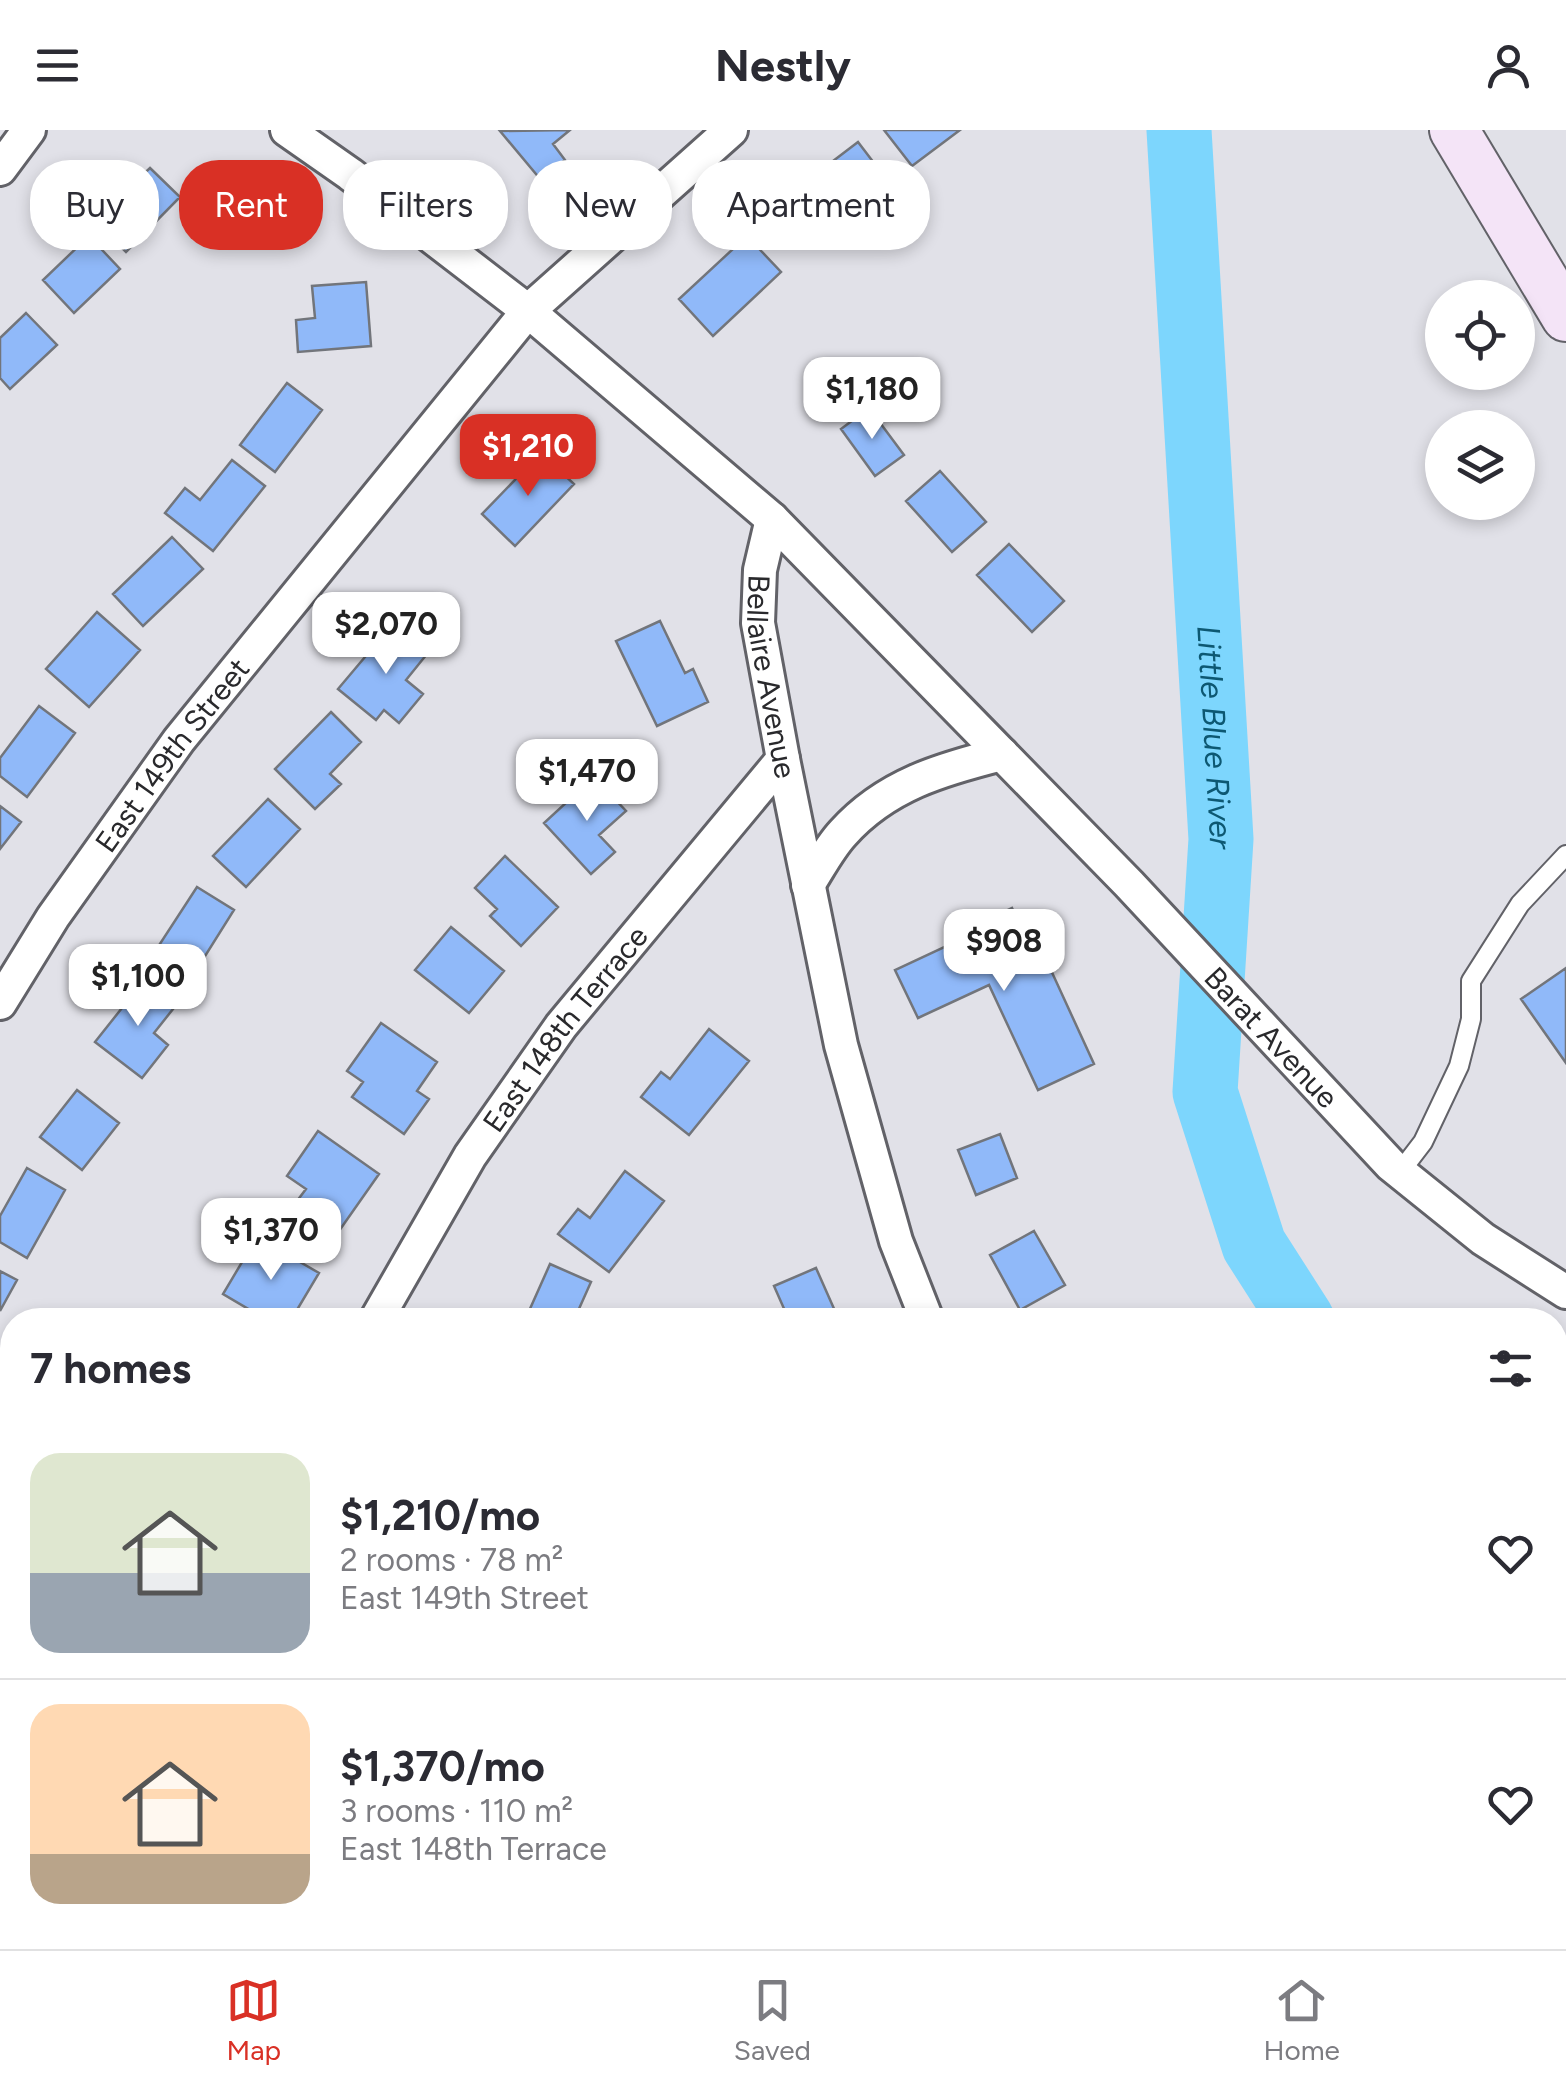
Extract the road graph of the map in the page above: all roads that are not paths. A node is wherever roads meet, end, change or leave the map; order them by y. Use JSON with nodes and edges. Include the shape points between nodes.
{"nodes":[{"id":1,"x":29,"y":130,"type":"edge"},
{"id":2,"x":286,"y":130,"type":"edge"},
{"id":3,"x":731,"y":130,"type":"edge"},
{"id":4,"x":1454,"y":130,"type":"edge"},
{"id":5,"x":0,"y":169,"type":"edge"},
{"id":6,"x":528,"y":311,"type":"junction"},
{"id":7,"x":1566,"y":317,"type":"edge"},
{"id":8,"x":772,"y":519,"type":"junction"},
{"id":9,"x":1002,"y":754,"type":"junction"},
{"id":10,"x":783,"y":759,"type":"junction"},
{"id":11,"x":1566,"y":855,"type":"edge"},
{"id":12,"x":808,"y":885,"type":"junction"},
{"id":13,"x":0,"y":1003,"type":"edge"},
{"id":14,"x":1400,"y":1172,"type":"junction"},
{"id":15,"x":1566,"y":1292,"type":"edge"},
{"id":16,"x":383,"y":1308,"type":"edge"},
{"id":17,"x":922,"y":1308,"type":"edge"}],
"edges":[{"from":1,"to":5,"type":"street"},
{"from":2,"to":6,"type":"street"},
{"from":3,"to":6,"type":"street","name":"East 149th Street"},
{"from":4,"to":7,"type":"street"},
{"from":6,"to":8,"type":"street"},
{"from":6,"to":13,"type":"street","name":"East 149th Street","via":[[178,740]]},
{"from":8,"to":9,"type":"street","name":"Barat Avenue"},
{"from":8,"to":10,"type":"street","name":"Bellaire Avenue","via":[[760,570],[758,624]]},
{"from":9,"to":12,"type":"street","via":[[942,769],[885,795],[842,834]]},
{"from":9,"to":14,"type":"street","name":"Barat Avenue"},
{"from":10,"to":12,"type":"street","name":"Bellaire Avenue"},
{"from":10,"to":16,"type":"street","name":"East 148th Terrace","via":[[561,1026],[470,1156]]},
{"from":11,"to":14,"type":"lane","via":[[1520,904],[1471,981],[1460,1066],[1423,1142]]},
{"from":12,"to":17,"type":"street","name":"Bellaire Avenue","via":[[841,1045],[896,1241]]},
{"from":14,"to":15,"type":"street","name":"Barat Avenue","via":[[1483,1239]]}]}
